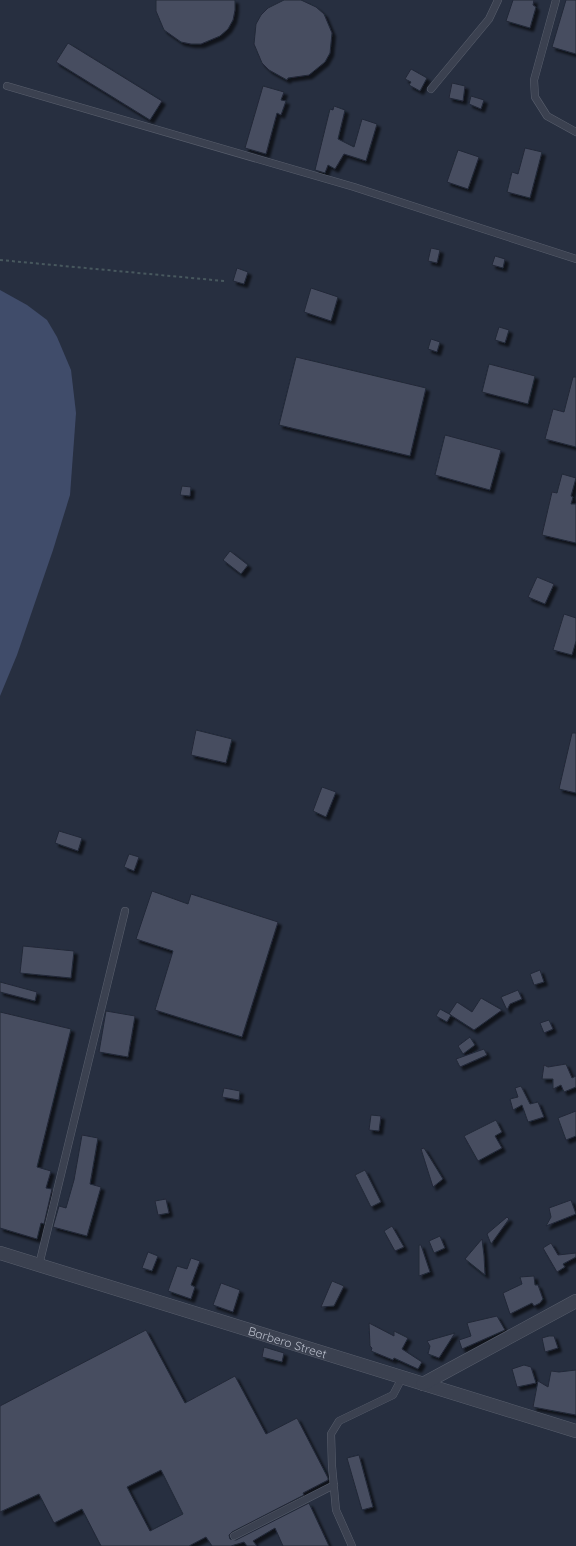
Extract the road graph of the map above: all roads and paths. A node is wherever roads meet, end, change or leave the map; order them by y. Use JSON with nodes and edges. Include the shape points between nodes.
{"nodes":[{"id":1,"x":498,"y":0,"type":"edge"},
{"id":2,"x":556,"y":0,"type":"edge"},
{"id":3,"x":7,"y":86,"type":"dead end"},
{"id":4,"x":431,"y":88,"type":"dead end"},
{"id":5,"x":576,"y":132,"type":"edge"},
{"id":6,"x":576,"y":259,"type":"edge"},
{"id":7,"x":0,"y":260,"type":"edge"},
{"id":8,"x":224,"y":281,"type":"dead end"},
{"id":9,"x":125,"y":911,"type":"dead end"},
{"id":10,"x":0,"y":1253,"type":"edge"},
{"id":11,"x":39,"y":1265,"type":"junction"},
{"id":12,"x":576,"y":1301,"type":"edge"},
{"id":13,"x":403,"y":1376,"type":"junction"},
{"id":14,"x":422,"y":1384,"type":"junction"},
{"id":15,"x":576,"y":1431,"type":"edge"},
{"id":16,"x":334,"y":1485,"type":"junction"},
{"id":17,"x":234,"y":1536,"type":"dead end"},
{"id":18,"x":352,"y":1546,"type":"edge"}],
"edges":[{"from":1,"to":4,"type":"lane","via":[[489,19]]},
{"from":2,"to":5,"type":"lane","via":[[534,80],[535,97],[547,116]]},
{"from":3,"to":6,"type":"lane","via":[[354,187]]},
{"from":7,"to":8,"type":"path"},
{"from":9,"to":11,"type":"lane"},
{"from":10,"to":11,"type":"street","name":"Barbero Street"},
{"from":11,"to":13,"type":"street","name":"Barbero Street"},
{"from":12,"to":14,"type":"street"},
{"from":13,"to":14,"type":"street","name":"Barbero Street"},
{"from":13,"to":16,"type":"lane","via":[[393,1395],[339,1421],[331,1434]]},
{"from":14,"to":15,"type":"street","name":"Barbero Street"},
{"from":16,"to":17,"type":"lane"},
{"from":16,"to":18,"type":"lane","via":[[336,1510]]}]}
